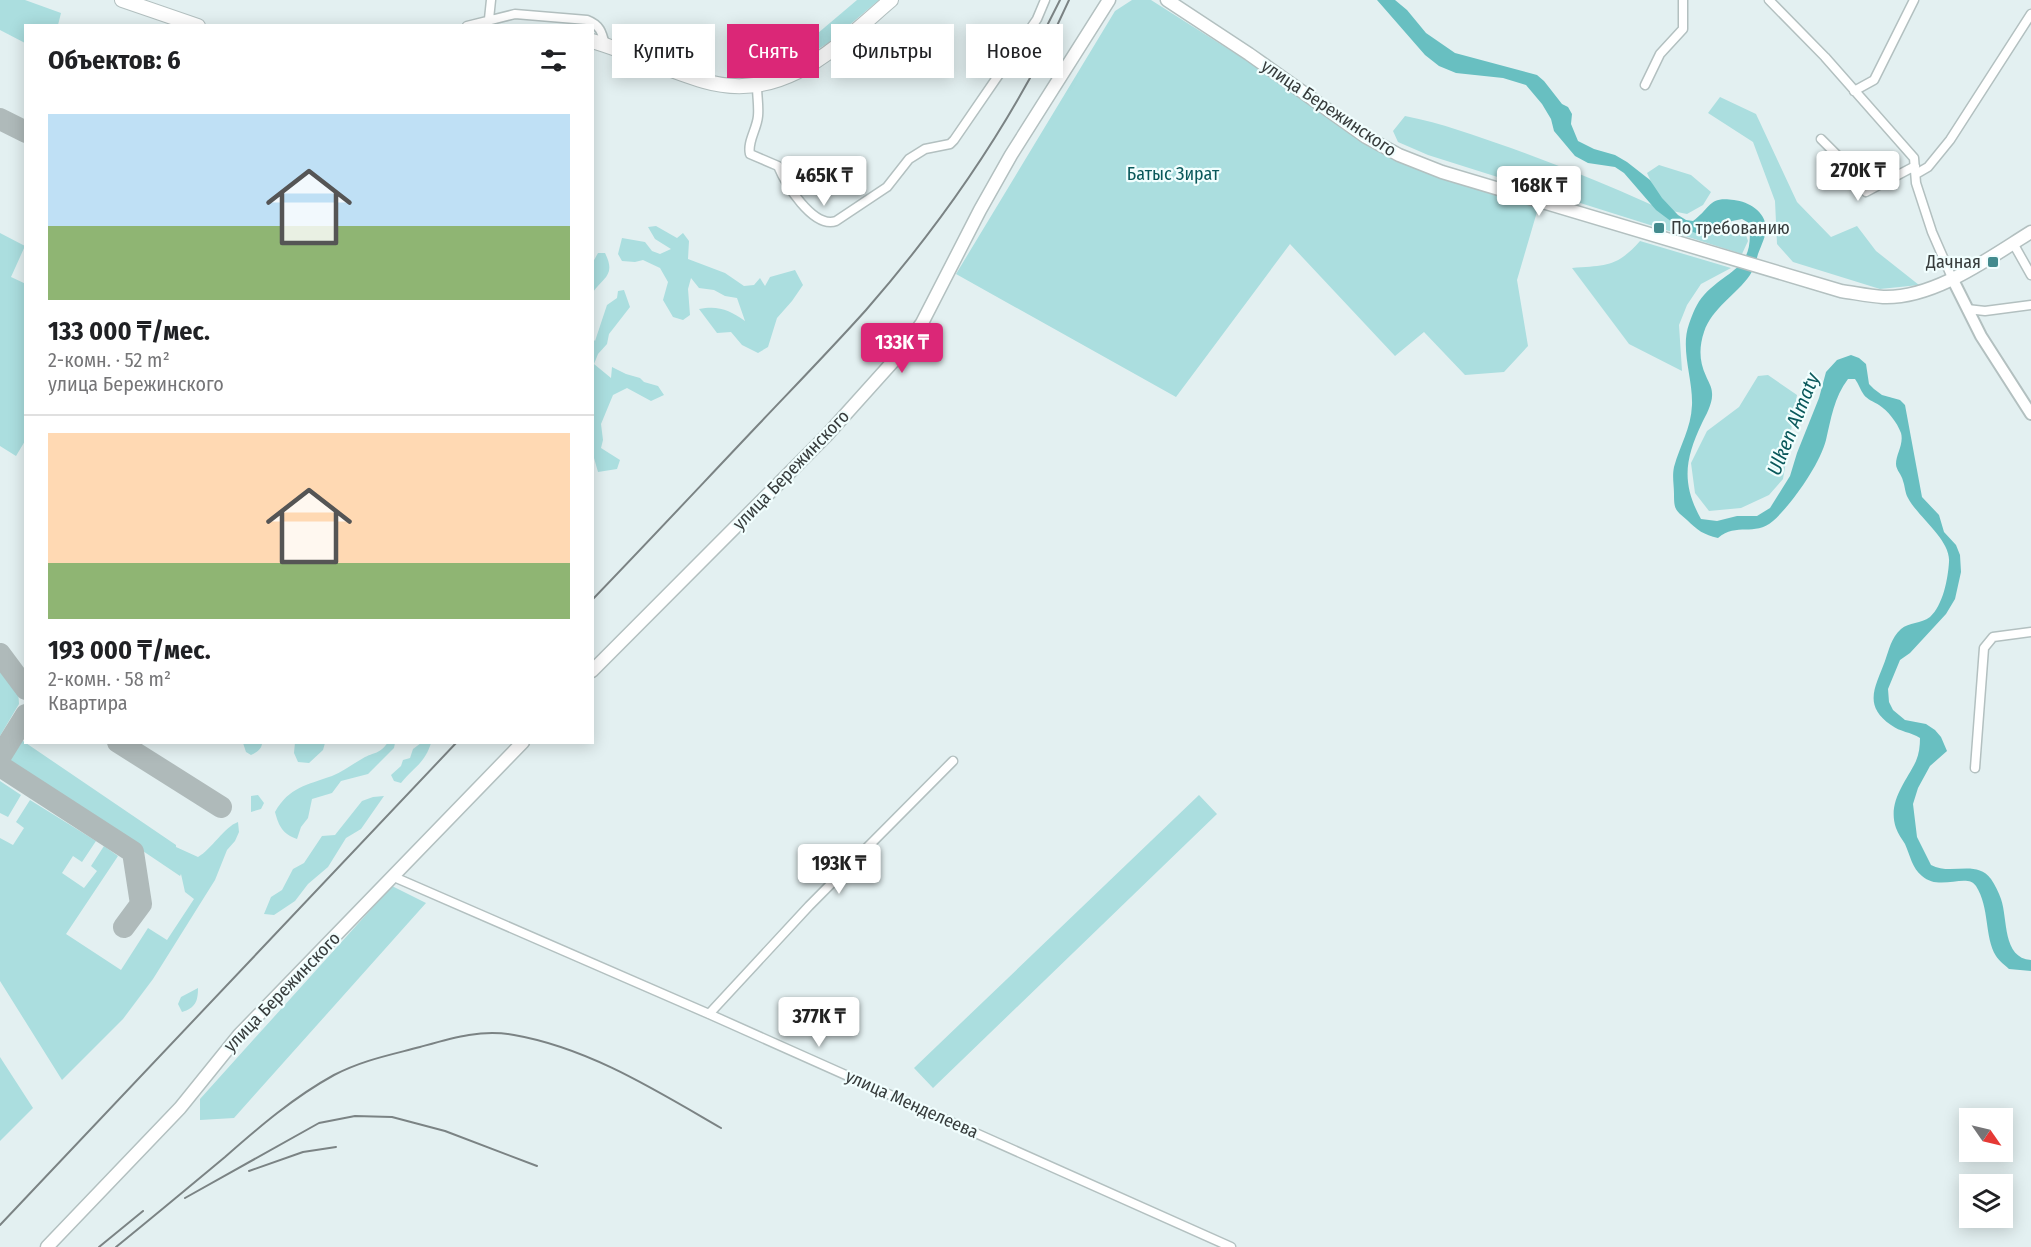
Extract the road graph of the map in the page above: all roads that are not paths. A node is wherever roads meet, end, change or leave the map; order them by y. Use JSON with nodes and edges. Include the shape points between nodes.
{"nodes":[{"id":1,"x":122,"y":0,"type":"edge"},
{"id":2,"x":491,"y":0,"type":"edge"},
{"id":3,"x":891,"y":0,"type":"edge"},
{"id":4,"x":1045,"y":0,"type":"edge"},
{"id":5,"x":1109,"y":0,"type":"edge"},
{"id":6,"x":1167,"y":0,"type":"edge"},
{"id":7,"x":1683,"y":0,"type":"edge"},
{"id":8,"x":1770,"y":0,"type":"edge"},
{"id":9,"x":1914,"y":0,"type":"edge"},
{"id":10,"x":2031,"y":14,"type":"edge"},
{"id":11,"x":489,"y":19,"type":"junction"},
{"id":12,"x":192,"y":24,"type":"edge"},
{"id":13,"x":473,"y":24,"type":"edge"},
{"id":14,"x":599,"y":43,"type":"edge"},
{"id":15,"x":1645,"y":85,"type":"dead end"},
{"id":16,"x":757,"y":86,"type":"junction"},
{"id":17,"x":1854,"y":91,"type":"junction"},
{"id":18,"x":1821,"y":140,"type":"dead end"},
{"id":19,"x":1915,"y":170,"type":"junction"},
{"id":20,"x":2031,"y":232,"type":"edge"},
{"id":21,"x":2013,"y":243,"type":"junction"},
{"id":22,"x":2031,"y":275,"type":"edge"},
{"id":23,"x":1953,"y":280,"type":"junction"},
{"id":24,"x":2031,"y":305,"type":"edge"},
{"id":25,"x":1967,"y":309,"type":"junction"},
{"id":26,"x":2031,"y":414,"type":"edge"},
{"id":27,"x":2031,"y":632,"type":"edge"},
{"id":28,"x":594,"y":669,"type":"edge"},
{"id":29,"x":522,"y":744,"type":"edge"},
{"id":30,"x":953,"y":761,"type":"dead end"},
{"id":31,"x":1975,"y":768,"type":"dead end"},
{"id":32,"x":394,"y":877,"type":"junction"},
{"id":33,"x":709,"y":1014,"type":"junction"},
{"id":34,"x":47,"y":1247,"type":"edge"},
{"id":35,"x":1231,"y":1247,"type":"edge"}],
"edges":[{"from":1,"to":12,"type":"main road"},
{"from":2,"to":11,"type":"street"},
{"from":3,"to":16,"type":"main road","via":[[824,57],[794,75]]},
{"from":4,"to":16,"type":"street","via":[[1037,19],[954,140],[909,159],[887,187],[836,221],[821,221],[784,181],[778,165],[750,154],[758,116]]},
{"from":5,"to":28,"type":"main road","name":"улица Бережинского","via":[[1011,154],[922,323],[898,356],[794,468]]},
{"from":6,"to":23,"type":"main road","name":"улица Бережинского","via":[[1366,137],[1442,172],[1841,291],[1885,297],[1922,291]]},
{"from":7,"to":15,"type":"street","via":[[1683,29],[1660,54]]},
{"from":8,"to":17,"type":"street"},
{"from":9,"to":17,"type":"street","via":[[1874,80]]},
{"from":10,"to":19,"type":"street","via":[[1950,140],[1928,167]]},
{"from":11,"to":13,"type":"street"},
{"from":11,"to":14,"type":"street","via":[[515,14],[587,20],[602,31]]},
{"from":14,"to":16,"type":"main road","via":[[706,82]]},
{"from":17,"to":19,"type":"street","via":[[1914,158]]},
{"from":18,"to":19,"type":"street","via":[[1866,192]]},
{"from":19,"to":23,"type":"street","via":[[1932,232]]},
{"from":20,"to":21,"type":"main road","name":"улица Бережинского"},
{"from":21,"to":22,"type":"street"},
{"from":21,"to":23,"type":"main road","name":"улица Бережинского"},
{"from":23,"to":25,"type":"street"},
{"from":24,"to":25,"type":"street","via":[[1985,312]]},
{"from":25,"to":26,"type":"street"},
{"from":27,"to":31,"type":"street","via":[[1993,637],[1984,648]]},
{"from":29,"to":32,"type":"main road","name":"улица Бережинского"},
{"from":30,"to":33,"type":"street"},
{"from":32,"to":33,"type":"street","name":"улица Менделеева"},
{"from":32,"to":34,"type":"main road","name":"улица Бережинского","via":[[232,1042],[180,1108]]},
{"from":33,"to":35,"type":"street","name":"улица Менделеева"}]}
